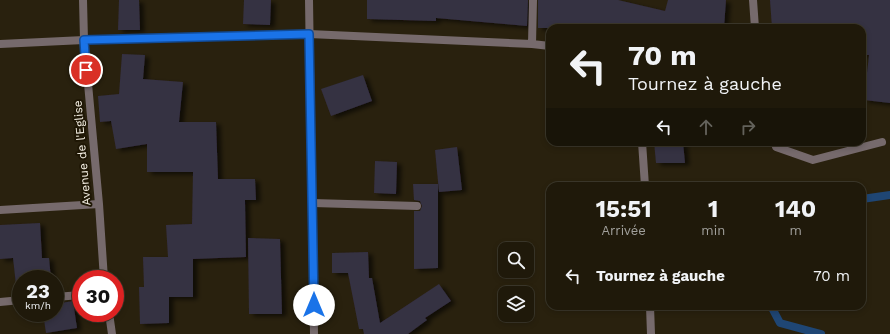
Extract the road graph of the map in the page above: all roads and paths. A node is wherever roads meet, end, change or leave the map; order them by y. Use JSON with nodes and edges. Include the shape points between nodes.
{"nodes":[{"id":1,"x":84,"y":0,"type":"edge"},
{"id":2,"x":309,"y":0,"type":"edge"},
{"id":3,"x":532,"y":0,"type":"edge"},
{"id":4,"x":753,"y":0,"type":"edge"},
{"id":5,"x":755,"y":24,"type":"edge"},
{"id":6,"x":309,"y":34,"type":"junction"},
{"id":7,"x":84,"y":40,"type":"junction"},
{"id":8,"x":0,"y":44,"type":"edge"},
{"id":9,"x":532,"y":44,"type":"junction"},
{"id":10,"x":546,"y":46,"type":"edge"},
{"id":11,"x":882,"y":142,"type":"dead end"},
{"id":12,"x":642,"y":146,"type":"edge"},
{"id":13,"x":776,"y":146,"type":"edge"},
{"id":14,"x":644,"y":182,"type":"edge"},
{"id":15,"x":313,"y":203,"type":"junction"},
{"id":16,"x":99,"y":204,"type":"junction"},
{"id":17,"x":417,"y":206,"type":"dead end"},
{"id":18,"x":0,"y":210,"type":"edge"},
{"id":19,"x":103,"y":270,"type":"edge"},
{"id":20,"x":12,"y":301,"type":"edge"},
{"id":21,"x":0,"y":302,"type":"edge"},
{"id":22,"x":650,"y":310,"type":"edge"},
{"id":23,"x":110,"y":322,"type":"edge"},
{"id":24,"x":112,"y":334,"type":"edge"},
{"id":25,"x":314,"y":334,"type":"edge"},
{"id":26,"x":652,"y":334,"type":"edge"}],
"edges":[{"from":1,"to":7,"type":"street","name":"Avenue de l'Eglise"},
{"from":2,"to":6,"type":"street"},
{"from":3,"to":9,"type":"street"},
{"from":4,"to":5,"type":"street"},
{"from":6,"to":7,"type":"street"},
{"from":6,"to":9,"type":"street"},
{"from":6,"to":15,"type":"street"},
{"from":7,"to":8,"type":"street"},
{"from":7,"to":16,"type":"street","name":"Avenue de l'Eglise"},
{"from":9,"to":10,"type":"street"},
{"from":11,"to":13,"type":"street","via":[[813,160]]},
{"from":12,"to":14,"type":"street"},
{"from":15,"to":17,"type":"street"},
{"from":15,"to":25,"type":"street"},
{"from":16,"to":18,"type":"street"},
{"from":16,"to":19,"type":"street","name":"Avenue de l'Eglise"},
{"from":20,"to":21,"type":"street"},
{"from":22,"to":26,"type":"street"},
{"from":23,"to":24,"type":"street"}]}
